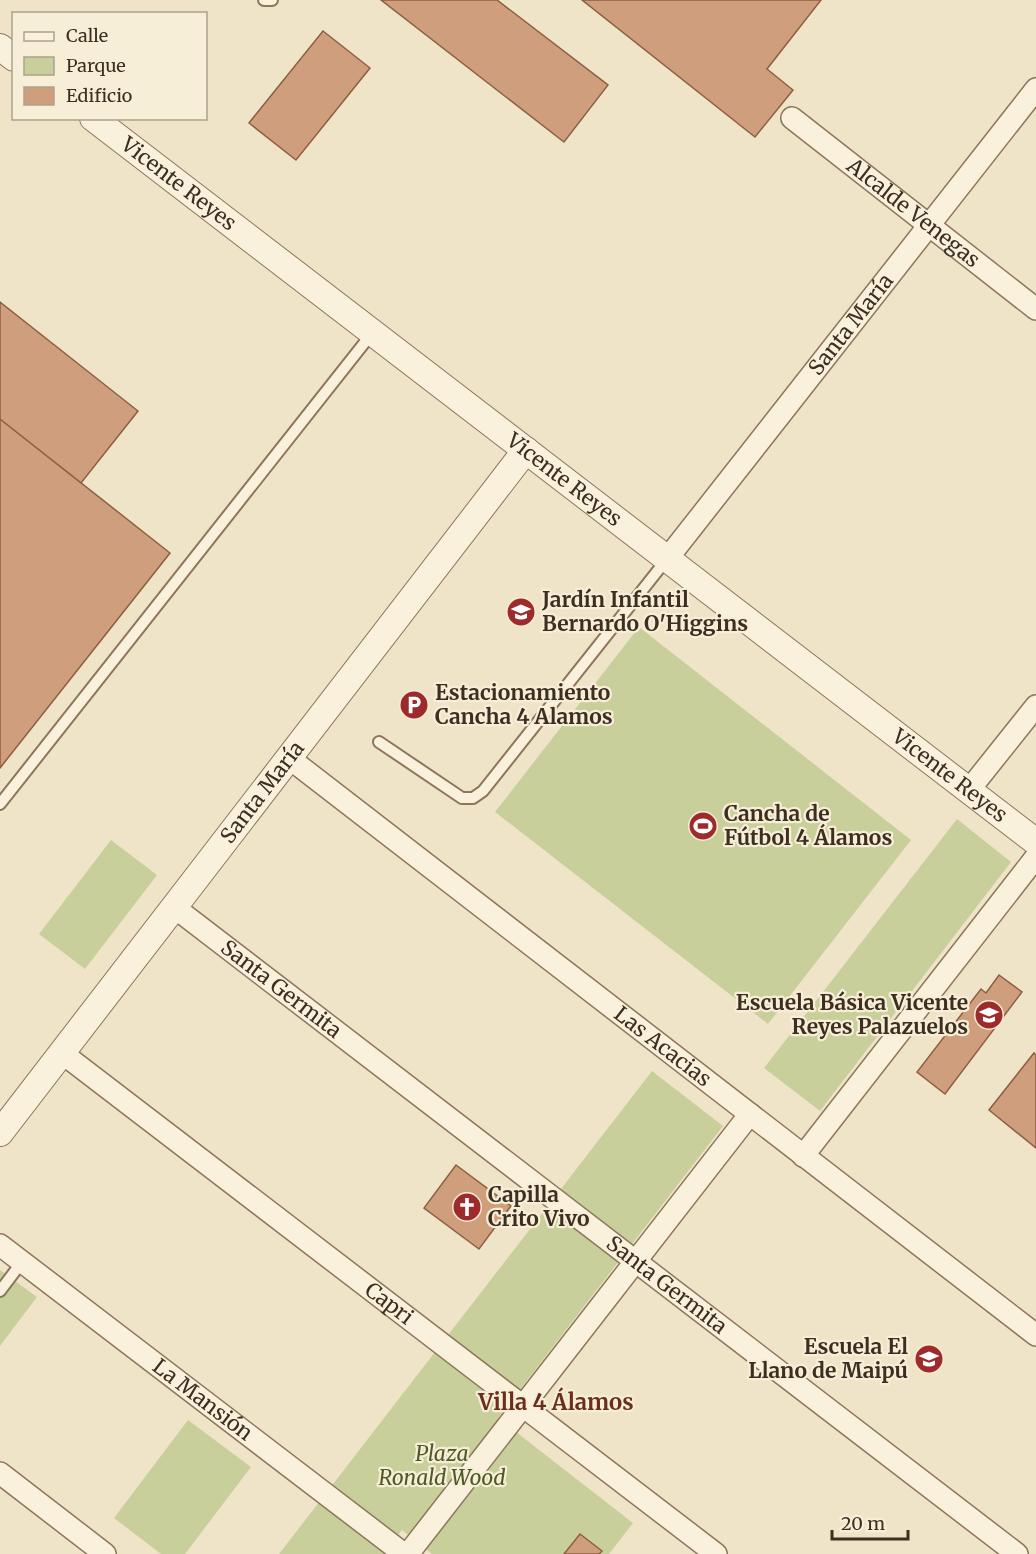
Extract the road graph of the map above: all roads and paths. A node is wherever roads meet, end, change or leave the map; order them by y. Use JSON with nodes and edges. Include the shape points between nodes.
{"nodes":[{"id":1,"x":264,"y":0,"type":"edge"},
{"id":2,"x":272,"y":0,"type":"edge"},
{"id":3,"x":0,"y":47,"type":"edge"},
{"id":4,"x":12,"y":56,"type":"edge"},
{"id":5,"x":1036,"y":89,"type":"edge"},
{"id":6,"x":792,"y":118,"type":"dead end"},
{"id":7,"x":96,"y":120,"type":"edge"},
{"id":8,"x":929,"y":225,"type":"junction"},
{"id":9,"x":1036,"y":309,"type":"edge"},
{"id":10,"x":373,"y":332,"type":"junction"},
{"id":11,"x":526,"y":450,"type":"junction"},
{"id":12,"x":667,"y":559,"type":"junction"},
{"id":13,"x":1036,"y":706,"type":"edge"},
{"id":14,"x":379,"y":742,"type":"dead end"},
{"id":15,"x":289,"y":758,"type":"junction"},
{"id":16,"x":969,"y":790,"type":"junction"},
{"id":17,"x":0,"y":804,"type":"edge"},
{"id":18,"x":1036,"y":842,"type":"edge"},
{"id":19,"x":1036,"y":857,"type":"edge"},
{"id":20,"x":174,"y":907,"type":"junction"},
{"id":21,"x":62,"y":1053,"type":"junction"},
{"id":22,"x":750,"y":1114,"type":"junction"},
{"id":23,"x":0,"y":1133,"type":"edge"},
{"id":24,"x":803,"y":1156,"type":"junction"},
{"id":25,"x":0,"y":1245,"type":"edge"},
{"id":26,"x":636,"y":1261,"type":"junction"},
{"id":27,"x":22,"y":1262,"type":"junction"},
{"id":28,"x":0,"y":1290,"type":"edge"},
{"id":29,"x":1036,"y":1335,"type":"edge"},
{"id":30,"x":523,"y":1406,"type":"junction"},
{"id":31,"x":0,"y":1473,"type":"edge"},
{"id":32,"x":105,"y":1554,"type":"edge"},
{"id":33,"x":406,"y":1554,"type":"edge"},
{"id":34,"x":716,"y":1554,"type":"edge"},
{"id":35,"x":1017,"y":1554,"type":"edge"}],
"edges":[{"from":1,"to":2,"type":"lane"},
{"from":3,"to":4,"type":"street"},
{"from":5,"to":8,"type":"street","name":"Santa María"},
{"from":6,"to":8,"type":"street","name":"Alcalde Venegas"},
{"from":7,"to":10,"type":"street","name":"Vicente Reyes"},
{"from":8,"to":9,"type":"street","name":"Alcalde Venegas"},
{"from":8,"to":12,"type":"street","name":"Santa María"},
{"from":10,"to":11,"type":"street","name":"Vicente Reyes"},
{"from":10,"to":17,"type":"lane"},
{"from":11,"to":12,"type":"street","name":"Vicente Reyes"},
{"from":11,"to":15,"type":"street","name":"Santa María"},
{"from":12,"to":14,"type":"lane","via":[[483,791],[473,798],[462,798]]},
{"from":12,"to":16,"type":"street","name":"Vicente Reyes"},
{"from":13,"to":16,"type":"street"},
{"from":15,"to":20,"type":"street","name":"Santa María"},
{"from":15,"to":22,"type":"street","name":"Las Acacias"},
{"from":16,"to":18,"type":"street","name":"Vicente Reyes"},
{"from":19,"to":24,"type":"street"},
{"from":20,"to":21,"type":"street","name":"Santa María"},
{"from":20,"to":26,"type":"street","name":"Santa Germita"},
{"from":21,"to":23,"type":"street","name":"Santa María"},
{"from":21,"to":30,"type":"street","name":"Capri"},
{"from":22,"to":24,"type":"street","name":"Las Acacias"},
{"from":22,"to":26,"type":"street"},
{"from":24,"to":29,"type":"street","name":"Las Acacias"},
{"from":25,"to":27,"type":"street","name":"La Mansión"},
{"from":26,"to":30,"type":"street"},
{"from":26,"to":35,"type":"street","name":"Santa Germita"},
{"from":27,"to":28,"type":"lane"},
{"from":27,"to":33,"type":"street","name":"La Mansión"},
{"from":30,"to":33,"type":"street"},
{"from":30,"to":34,"type":"street","name":"Capri"},
{"from":31,"to":32,"type":"street"}]}
